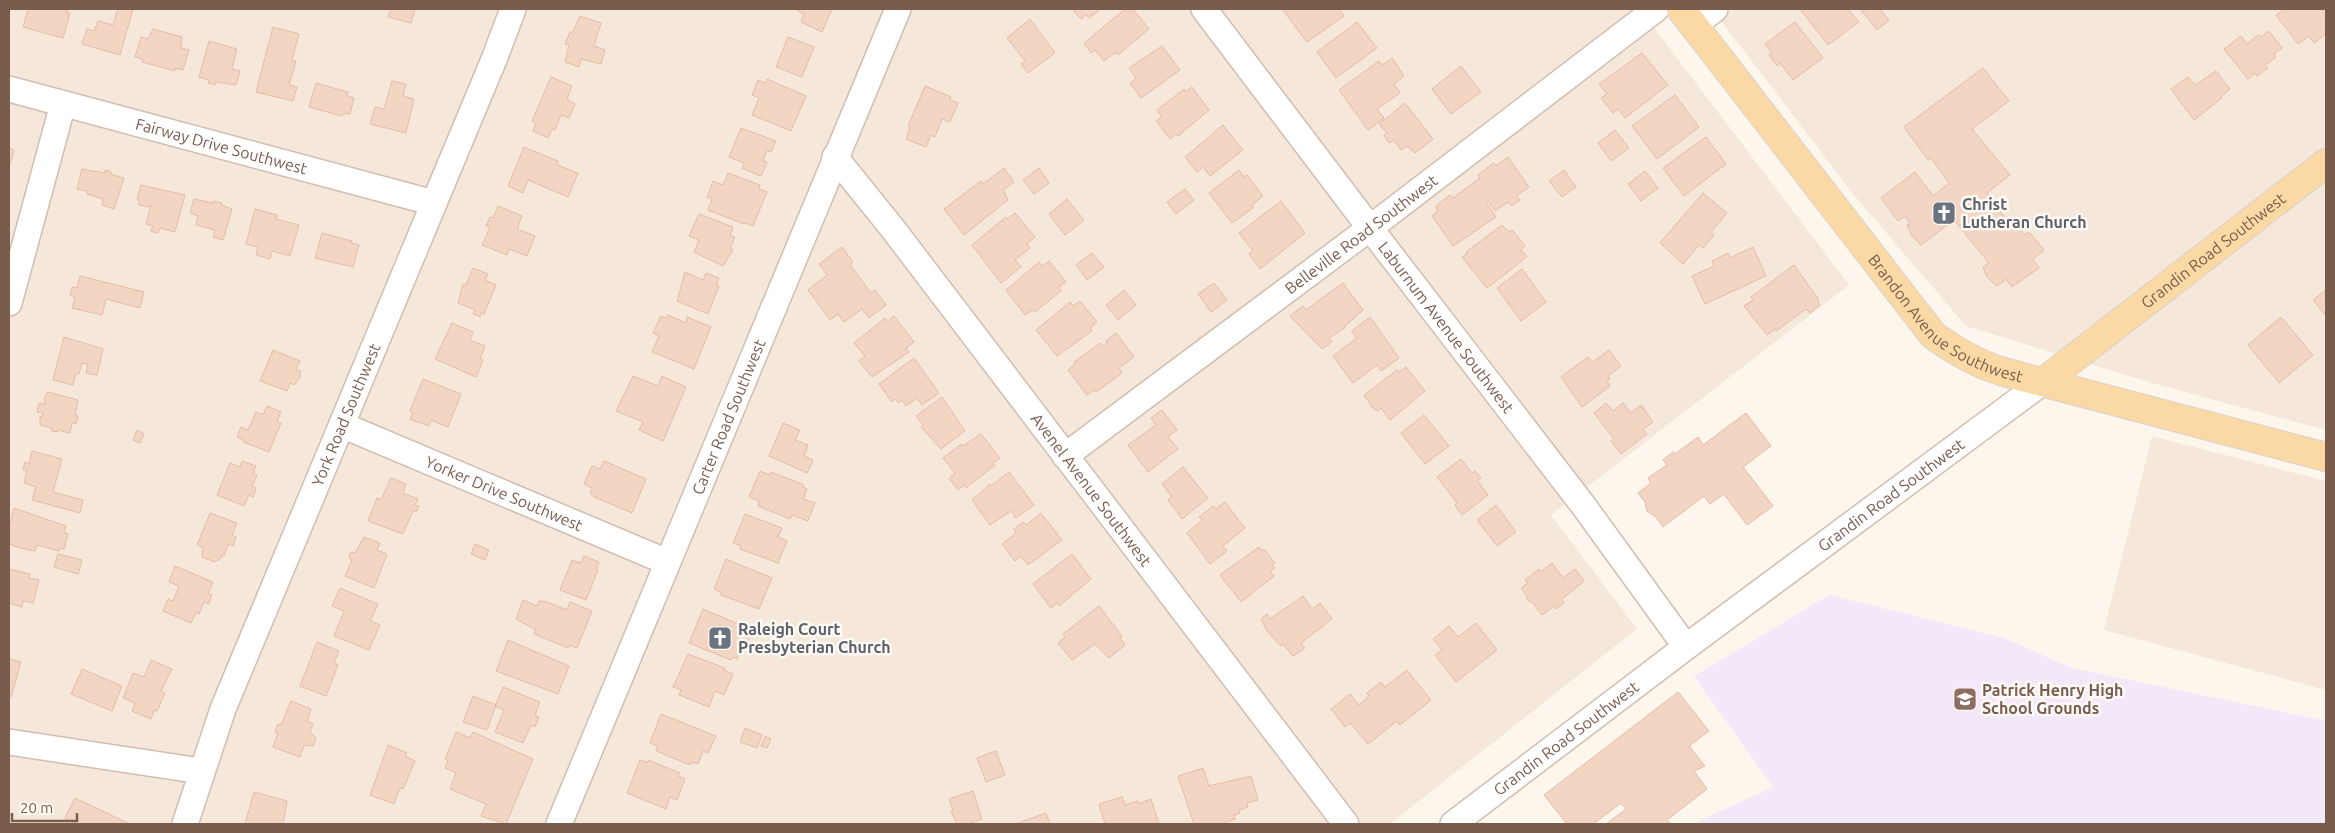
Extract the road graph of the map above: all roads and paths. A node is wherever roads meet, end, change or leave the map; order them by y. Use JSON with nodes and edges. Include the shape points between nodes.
{"nodes":[{"id":1,"x":513,"y":9,"type":"edge"},
{"id":2,"x":898,"y":9,"type":"edge"},
{"id":3,"x":1204,"y":9,"type":"edge"},
{"id":4,"x":1656,"y":9,"type":"edge"},
{"id":5,"x":1715,"y":9,"type":"edge"},
{"id":6,"x":1688,"y":17,"type":"edge"},
{"id":7,"x":9,"y":89,"type":"edge"},
{"id":8,"x":63,"y":104,"type":"junction"},
{"id":9,"x":835,"y":157,"type":"junction"},
{"id":10,"x":2326,"y":163,"type":"edge"},
{"id":11,"x":434,"y":203,"type":"junction"},
{"id":12,"x":1370,"y":228,"type":"junction"},
{"id":13,"x":9,"y":303,"type":"edge"},
{"id":14,"x":2043,"y":382,"type":"junction"},
{"id":15,"x":342,"y":425,"type":"junction"},
{"id":16,"x":1065,"y":456,"type":"junction"},
{"id":17,"x":2326,"y":457,"type":"edge"},
{"id":18,"x":667,"y":562,"type":"junction"},
{"id":19,"x":1686,"y":647,"type":"junction"},
{"id":20,"x":9,"y":742,"type":"edge"},
{"id":21,"x":201,"y":771,"type":"junction"},
{"id":22,"x":185,"y":824,"type":"edge"},
{"id":23,"x":559,"y":824,"type":"edge"},
{"id":24,"x":1346,"y":824,"type":"edge"},
{"id":25,"x":1453,"y":824,"type":"edge"}],
"edges":[{"from":1,"to":11,"type":"street","name":"York Road Southwest"},
{"from":2,"to":9,"type":"street","name":"Carter Road Southwest"},
{"from":3,"to":12,"type":"street","name":"Laburnum Avenue Southwest"},
{"from":4,"to":12,"type":"street","name":"Belleville Road Southwest"},
{"from":5,"to":6,"type":"street"},
{"from":6,"to":14,"type":"main road","name":"Brandon Avenue Southwest","via":[[1933,335],[1979,364]]},
{"from":7,"to":8,"type":"street","name":"Fairway Drive Southwest"},
{"from":8,"to":11,"type":"street","name":"Fairway Drive Southwest"},
{"from":8,"to":13,"type":"street"},
{"from":9,"to":16,"type":"street","name":"Avenel Avenue Southwest"},
{"from":9,"to":18,"type":"street","name":"Carter Road Southwest"},
{"from":10,"to":14,"type":"main road","name":"Grandin Road Southwest"},
{"from":11,"to":15,"type":"street","name":"York Road Southwest"},
{"from":12,"to":16,"type":"street","name":"Belleville Road Southwest"},
{"from":12,"to":19,"type":"street","name":"Laburnum Avenue Southwest","via":[[1583,505]]},
{"from":14,"to":17,"type":"main road","name":"Brandon Avenue Southwest"},
{"from":14,"to":19,"type":"street","name":"Grandin Road Southwest"},
{"from":15,"to":18,"type":"street","name":"Yorker Drive Southwest"},
{"from":15,"to":21,"type":"street","name":"York Road Southwest","via":[[227,700]]},
{"from":16,"to":24,"type":"street","name":"Avenel Avenue Southwest"},
{"from":18,"to":23,"type":"street","name":"Carter Road Southwest"},
{"from":19,"to":25,"type":"street","name":"Grandin Road Southwest"},
{"from":20,"to":21,"type":"street"},
{"from":21,"to":22,"type":"street","name":"York Road Southwest"}]}
